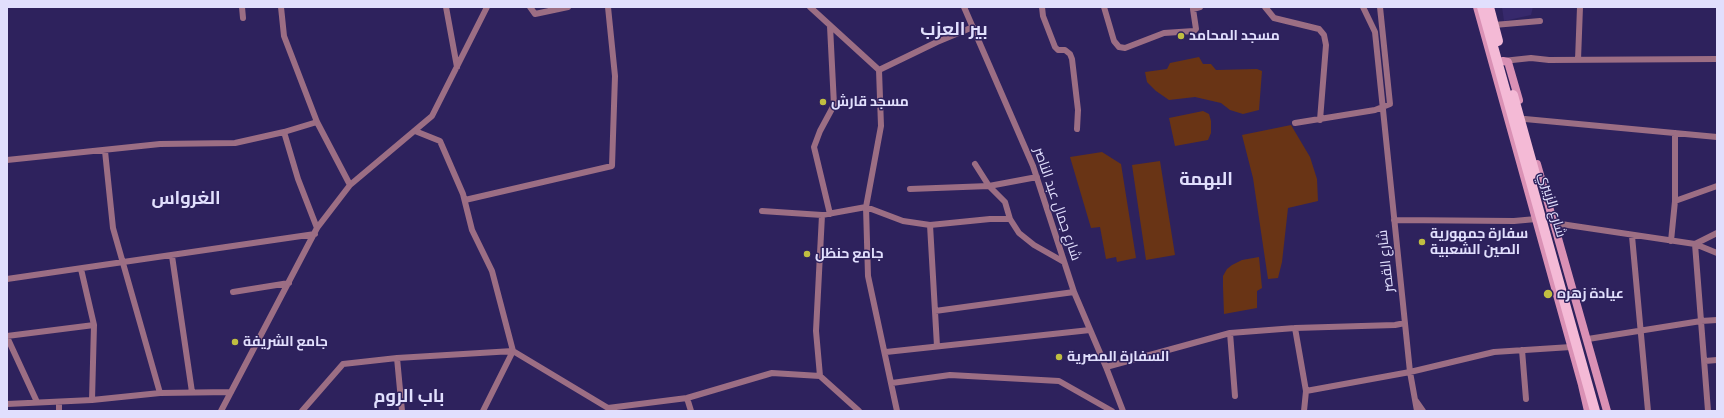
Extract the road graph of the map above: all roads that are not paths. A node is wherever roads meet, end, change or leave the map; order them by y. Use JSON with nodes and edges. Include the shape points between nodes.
{"nodes":[{"id":1,"x":242,"y":7,"type":"edge"},
{"id":2,"x":281,"y":7,"type":"edge"},
{"id":3,"x":446,"y":7,"type":"edge"},
{"id":4,"x":487,"y":7,"type":"edge"},
{"id":5,"x":530,"y":7,"type":"edge"},
{"id":6,"x":568,"y":7,"type":"edge"},
{"id":7,"x":608,"y":7,"type":"edge"},
{"id":8,"x":810,"y":7,"type":"edge"},
{"id":9,"x":964,"y":7,"type":"edge"},
{"id":10,"x":1042,"y":7,"type":"edge"},
{"id":11,"x":1104,"y":7,"type":"edge"},
{"id":12,"x":1200,"y":7,"type":"edge"},
{"id":13,"x":1265,"y":7,"type":"edge"},
{"id":14,"x":1363,"y":7,"type":"edge"},
{"id":15,"x":1476,"y":7,"type":"edge"},
{"id":16,"x":1482,"y":7,"type":"edge"},
{"id":17,"x":1489,"y":7,"type":"edge"},
{"id":18,"x":1580,"y":7,"type":"edge"},
{"id":19,"x":1380,"y":9,"type":"edge"},
{"id":20,"x":1367,"y":13,"type":"junction"},
{"id":21,"x":243,"y":18,"type":"dead end"},
{"id":22,"x":1540,"y":21,"type":"dead end"},
{"id":23,"x":1494,"y":25,"type":"junction"},
{"id":24,"x":830,"y":26,"type":"junction"},
{"id":25,"x":974,"y":27,"type":"junction"},
{"id":26,"x":1717,"y":59,"type":"edge"},
{"id":27,"x":1578,"y":60,"type":"junction"},
{"id":28,"x":1504,"y":61,"type":"junction"},
{"id":29,"x":457,"y":67,"type":"junction"},
{"id":30,"x":879,"y":70,"type":"junction"},
{"id":31,"x":1382,"y":109,"type":"junction"},
{"id":32,"x":1525,"y":119,"type":"junction"},
{"id":33,"x":1320,"y":120,"type":"junction"},
{"id":34,"x":317,"y":122,"type":"junction"},
{"id":35,"x":1295,"y":124,"type":"dead end"},
{"id":36,"x":1077,"y":129,"type":"dead end"},
{"id":37,"x":415,"y":131,"type":"junction"},
{"id":38,"x":284,"y":132,"type":"junction"},
{"id":39,"x":1675,"y":133,"type":"junction"},
{"id":40,"x":1717,"y":137,"type":"edge"},
{"id":41,"x":105,"y":151,"type":"junction"},
{"id":42,"x":7,"y":160,"type":"edge"},
{"id":43,"x":975,"y":164,"type":"dead end"},
{"id":44,"x":1036,"y":177,"type":"junction"},
{"id":45,"x":350,"y":185,"type":"junction"},
{"id":46,"x":989,"y":186,"type":"junction"},
{"id":47,"x":1717,"y":186,"type":"edge"},
{"id":48,"x":910,"y":189,"type":"dead end"},
{"id":49,"x":465,"y":200,"type":"junction"},
{"id":50,"x":1675,"y":201,"type":"junction"},
{"id":51,"x":866,"y":207,"type":"junction"},
{"id":52,"x":762,"y":212,"type":"dead end"},
{"id":53,"x":830,"y":214,"type":"junction"},
{"id":54,"x":822,"y":215,"type":"junction"},
{"id":55,"x":1538,"y":218,"type":"junction"},
{"id":56,"x":1010,"y":219,"type":"junction"},
{"id":57,"x":1394,"y":220,"type":"junction"},
{"id":58,"x":1554,"y":223,"type":"junction"},
{"id":59,"x":930,"y":225,"type":"junction"},
{"id":60,"x":316,"y":231,"type":"junction"},
{"id":61,"x":1717,"y":233,"type":"edge"},
{"id":62,"x":1632,"y":236,"type":"junction"},
{"id":63,"x":1671,"y":241,"type":"junction"},
{"id":64,"x":1695,"y":244,"type":"junction"},
{"id":65,"x":1717,"y":253,"type":"edge"},
{"id":66,"x":172,"y":256,"type":"junction"},
{"id":67,"x":1064,"y":262,"type":"junction"},
{"id":68,"x":123,"y":263,"type":"junction"},
{"id":69,"x":81,"y":269,"type":"junction"},
{"id":70,"x":7,"y":279,"type":"edge"},
{"id":71,"x":289,"y":283,"type":"junction"},
{"id":72,"x":233,"y":292,"type":"dead end"},
{"id":73,"x":1074,"y":292,"type":"junction"},
{"id":74,"x":1570,"y":310,"type":"junction"},
{"id":75,"x":935,"y":311,"type":"junction"},
{"id":76,"x":1717,"y":320,"type":"edge"},
{"id":77,"x":1701,"y":321,"type":"junction"},
{"id":78,"x":1405,"y":323,"type":"junction"},
{"id":79,"x":94,"y":325,"type":"junction"},
{"id":80,"x":1295,"y":328,"type":"junction"},
{"id":81,"x":1090,"y":330,"type":"junction"},
{"id":82,"x":1640,"y":331,"type":"junction"},
{"id":83,"x":1230,"y":333,"type":"junction"},
{"id":84,"x":7,"y":337,"type":"edge"},
{"id":85,"x":1588,"y":339,"type":"junction"},
{"id":86,"x":937,"y":346,"type":"junction"},
{"id":87,"x":1571,"y":347,"type":"junction"},
{"id":88,"x":1522,"y":350,"type":"junction"},
{"id":89,"x":513,"y":351,"type":"junction"},
{"id":90,"x":886,"y":352,"type":"junction"},
{"id":91,"x":397,"y":358,"type":"junction"},
{"id":92,"x":1717,"y":360,"type":"edge"},
{"id":93,"x":1705,"y":361,"type":"junction"},
{"id":94,"x":1106,"y":367,"type":"junction"},
{"id":95,"x":1410,"y":372,"type":"junction"},
{"id":96,"x":820,"y":376,"type":"junction"},
{"id":97,"x":892,"y":383,"type":"junction"},
{"id":98,"x":1306,"y":391,"type":"junction"},
{"id":99,"x":192,"y":392,"type":"junction"},
{"id":100,"x":231,"y":392,"type":"junction"},
{"id":101,"x":160,"y":394,"type":"junction"},
{"id":102,"x":1235,"y":396,"type":"dead end"},
{"id":103,"x":687,"y":398,"type":"junction"},
{"id":104,"x":1414,"y":398,"type":"junction"},
{"id":105,"x":1526,"y":399,"type":"dead end"},
{"id":106,"x":92,"y":400,"type":"junction"},
{"id":107,"x":37,"y":402,"type":"junction"},
{"id":108,"x":59,"y":402,"type":"junction"},
{"id":109,"x":7,"y":404,"type":"edge"},
{"id":110,"x":14,"y":404,"type":"junction"},
{"id":111,"x":15,"y":411,"type":"edge"},
{"id":112,"x":59,"y":411,"type":"edge"},
{"id":113,"x":220,"y":411,"type":"edge"},
{"id":114,"x":302,"y":411,"type":"edge"},
{"id":115,"x":402,"y":411,"type":"edge"},
{"id":116,"x":483,"y":411,"type":"edge"},
{"id":117,"x":692,"y":411,"type":"edge"},
{"id":118,"x":859,"y":411,"type":"edge"},
{"id":119,"x":898,"y":411,"type":"edge"},
{"id":120,"x":1112,"y":411,"type":"edge"},
{"id":121,"x":1123,"y":411,"type":"edge"},
{"id":122,"x":1304,"y":411,"type":"edge"},
{"id":123,"x":1417,"y":411,"type":"edge"},
{"id":124,"x":1423,"y":411,"type":"edge"},
{"id":125,"x":1588,"y":411,"type":"edge"},
{"id":126,"x":1595,"y":411,"type":"edge"},
{"id":127,"x":1602,"y":411,"type":"edge"},
{"id":128,"x":1607,"y":411,"type":"edge"},
{"id":129,"x":1648,"y":411,"type":"edge"},
{"id":130,"x":1708,"y":411,"type":"edge"}],
"edges":[{"from":1,"to":21,"type":"street"},
{"from":2,"to":34,"type":"street","via":[[284,36]]},
{"from":3,"to":29,"type":"street"},
{"from":4,"to":29,"type":"street"},
{"from":5,"to":6,"type":"street","via":[[535,14]]},
{"from":7,"to":49,"type":"street","via":[[615,76],[612,166]]},
{"from":8,"to":24,"type":"street"},
{"from":9,"to":25,"type":"street","name":"شارع جمال عبد الناصر"},
{"from":10,"to":36,"type":"street","via":[[1042,16],[1055,47],[1058,50],[1065,50],[1072,59],[1078,110]]},
{"from":11,"to":12,"type":"street","via":[[1114,41],[1119,47],[1125,48],[1164,33],[1194,31],[1196,29],[1193,9]]},
{"from":13,"to":33,"type":"street","via":[[1274,18],[1320,29],[1324,36],[1326,45]]},
{"from":14,"to":20,"type":"street","name":"شارع القصر"},
{"from":15,"to":55,"type":"main road","name":"شارع الزبيري"},
{"from":16,"to":55,"type":"main road","name":"شارع الزبيري"},
{"from":17,"to":23,"type":"main road","name":"شارع الزبيري"},
{"from":18,"to":27,"type":"street"},
{"from":19,"to":20,"type":"street"},
{"from":19,"to":31,"type":"street","via":[[1390,104]]},
{"from":20,"to":31,"type":"street","name":"شارع القصر","via":[[1375,32]]},
{"from":22,"to":23,"type":"street"},
{"from":23,"to":28,"type":"main road","name":"شارع الزبيري"},
{"from":24,"to":30,"type":"street"},
{"from":24,"to":53,"type":"street","via":[[834,105],[814,147]]},
{"from":25,"to":30,"type":"street"},
{"from":25,"to":44,"type":"street","name":"شارع جمال عبد الناصر"},
{"from":26,"to":27,"type":"street"},
{"from":27,"to":28,"type":"street","via":[[1531,58]]},
{"from":28,"to":32,"type":"main road","name":"شارع الزبيري","via":[[1508,62]]},
{"from":28,"to":74,"type":"main road","name":"شارع الزبيري"},
{"from":29,"to":37,"type":"street","via":[[432,116]]},
{"from":30,"to":51,"type":"street","via":[[881,126]]},
{"from":31,"to":33,"type":"street"},
{"from":31,"to":57,"type":"street","name":"شارع القصر"},
{"from":32,"to":39,"type":"street"},
{"from":32,"to":58,"type":"main road","name":"شارع الزبيري"},
{"from":33,"to":35,"type":"street"},
{"from":34,"to":38,"type":"street"},
{"from":34,"to":45,"type":"street"},
{"from":37,"to":45,"type":"street"},
{"from":37,"to":49,"type":"street","via":[[440,141]]},
{"from":38,"to":41,"type":"street","via":[[235,143],[160,144]]},
{"from":38,"to":60,"type":"street"},
{"from":39,"to":40,"type":"street"},
{"from":39,"to":50,"type":"street"},
{"from":41,"to":42,"type":"street"},
{"from":41,"to":68,"type":"street","via":[[112,228]]},
{"from":43,"to":46,"type":"street"},
{"from":44,"to":46,"type":"street"},
{"from":44,"to":67,"type":"street","name":"شارع جمال عبد الناصر"},
{"from":45,"to":60,"type":"street"},
{"from":46,"to":48,"type":"street"},
{"from":46,"to":56,"type":"street","via":[[1005,202]]},
{"from":47,"to":50,"type":"street"},
{"from":49,"to":89,"type":"street","via":[[472,230],[492,271]]},
{"from":50,"to":63,"type":"street"},
{"from":51,"to":53,"type":"street"},
{"from":51,"to":59,"type":"street","via":[[903,221]]},
{"from":51,"to":90,"type":"street","via":[[868,276]]},
{"from":52,"to":54,"type":"street"},
{"from":53,"to":54,"type":"street"},
{"from":54,"to":96,"type":"street","via":[[816,331]]},
{"from":55,"to":57,"type":"street","via":[[1514,221]]},
{"from":55,"to":74,"type":"main road","name":"شارع الزبيري"},
{"from":56,"to":59,"type":"street"},
{"from":56,"to":67,"type":"street","via":[[1019,233],[1034,245]]},
{"from":57,"to":78,"type":"street","name":"شارع القصر"},
{"from":58,"to":62,"type":"street"},
{"from":58,"to":74,"type":"main road","name":"شارع الزبيري"},
{"from":59,"to":75,"type":"street"},
{"from":60,"to":66,"type":"street"},
{"from":60,"to":71,"type":"street"},
{"from":61,"to":64,"type":"street"},
{"from":62,"to":63,"type":"street"},
{"from":62,"to":82,"type":"street"},
{"from":63,"to":64,"type":"street"},
{"from":64,"to":65,"type":"street"},
{"from":64,"to":77,"type":"street"},
{"from":66,"to":68,"type":"street"},
{"from":66,"to":99,"type":"street"},
{"from":67,"to":73,"type":"street","name":"شارع جمال عبد الناصر"},
{"from":68,"to":69,"type":"street"},
{"from":68,"to":101,"type":"street"},
{"from":69,"to":70,"type":"street"},
{"from":69,"to":79,"type":"street"},
{"from":71,"to":72,"type":"street"},
{"from":71,"to":100,"type":"street"},
{"from":73,"to":75,"type":"street"},
{"from":73,"to":81,"type":"street","name":"شارع جمال عبد الناصر"},
{"from":74,"to":85,"type":"main road","name":"شارع الزبيري"},
{"from":74,"to":87,"type":"main road","name":"شارع الزبيري"},
{"from":74,"to":126,"type":"main road","name":"شارع الزبيري"},
{"from":74,"to":127,"type":"main road","name":"شارع الزبيري"},
{"from":75,"to":86,"type":"street"},
{"from":76,"to":77,"type":"street"},
{"from":77,"to":82,"type":"street"},
{"from":77,"to":93,"type":"street"},
{"from":78,"to":80,"type":"street","via":[[1395,326]]},
{"from":78,"to":95,"type":"street","name":"شارع القصر"},
{"from":79,"to":84,"type":"street"},
{"from":79,"to":106,"type":"street"},
{"from":80,"to":83,"type":"street"},
{"from":80,"to":98,"type":"street"},
{"from":81,"to":86,"type":"street"},
{"from":81,"to":94,"type":"street","name":"شارع جمال عبد الناصر"},
{"from":82,"to":85,"type":"street"},
{"from":82,"to":129,"type":"street"},
{"from":83,"to":94,"type":"street"},
{"from":83,"to":102,"type":"street"},
{"from":84,"to":107,"type":"street"},
{"from":85,"to":128,"type":"main road","name":"شارع الزبيري"},
{"from":86,"to":90,"type":"street"},
{"from":87,"to":88,"type":"street"},
{"from":87,"to":125,"type":"main road","name":"شارع الزبيري"},
{"from":88,"to":95,"type":"street","via":[[1494,352]]},
{"from":88,"to":105,"type":"street"},
{"from":89,"to":91,"type":"street"},
{"from":89,"to":103,"type":"street","via":[[608,408]]},
{"from":89,"to":116,"type":"street"},
{"from":90,"to":97,"type":"street"},
{"from":91,"to":114,"type":"street","via":[[342,364]]},
{"from":91,"to":115,"type":"street"},
{"from":92,"to":93,"type":"street"},
{"from":93,"to":130,"type":"street"},
{"from":94,"to":121,"type":"street","name":"شارع جمال عبد الناصر"},
{"from":95,"to":98,"type":"street"},
{"from":95,"to":104,"type":"street","name":"شارع القصر"},
{"from":96,"to":103,"type":"street","via":[[772,373]]},
{"from":96,"to":118,"type":"street"},
{"from":97,"to":119,"type":"street"},
{"from":97,"to":120,"type":"street","via":[[950,375],[1059,381]]},
{"from":98,"to":122,"type":"street"},
{"from":99,"to":100,"type":"street"},
{"from":99,"to":101,"type":"street"},
{"from":100,"to":113,"type":"street"},
{"from":101,"to":106,"type":"street"},
{"from":103,"to":117,"type":"street"},
{"from":104,"to":123,"type":"street","name":"شارع القصر"},
{"from":104,"to":124,"type":"street"},
{"from":106,"to":108,"type":"street"},
{"from":107,"to":108,"type":"street"},
{"from":107,"to":110,"type":"street"},
{"from":108,"to":112,"type":"street"},
{"from":109,"to":110,"type":"street"},
{"from":110,"to":111,"type":"street"}]}
